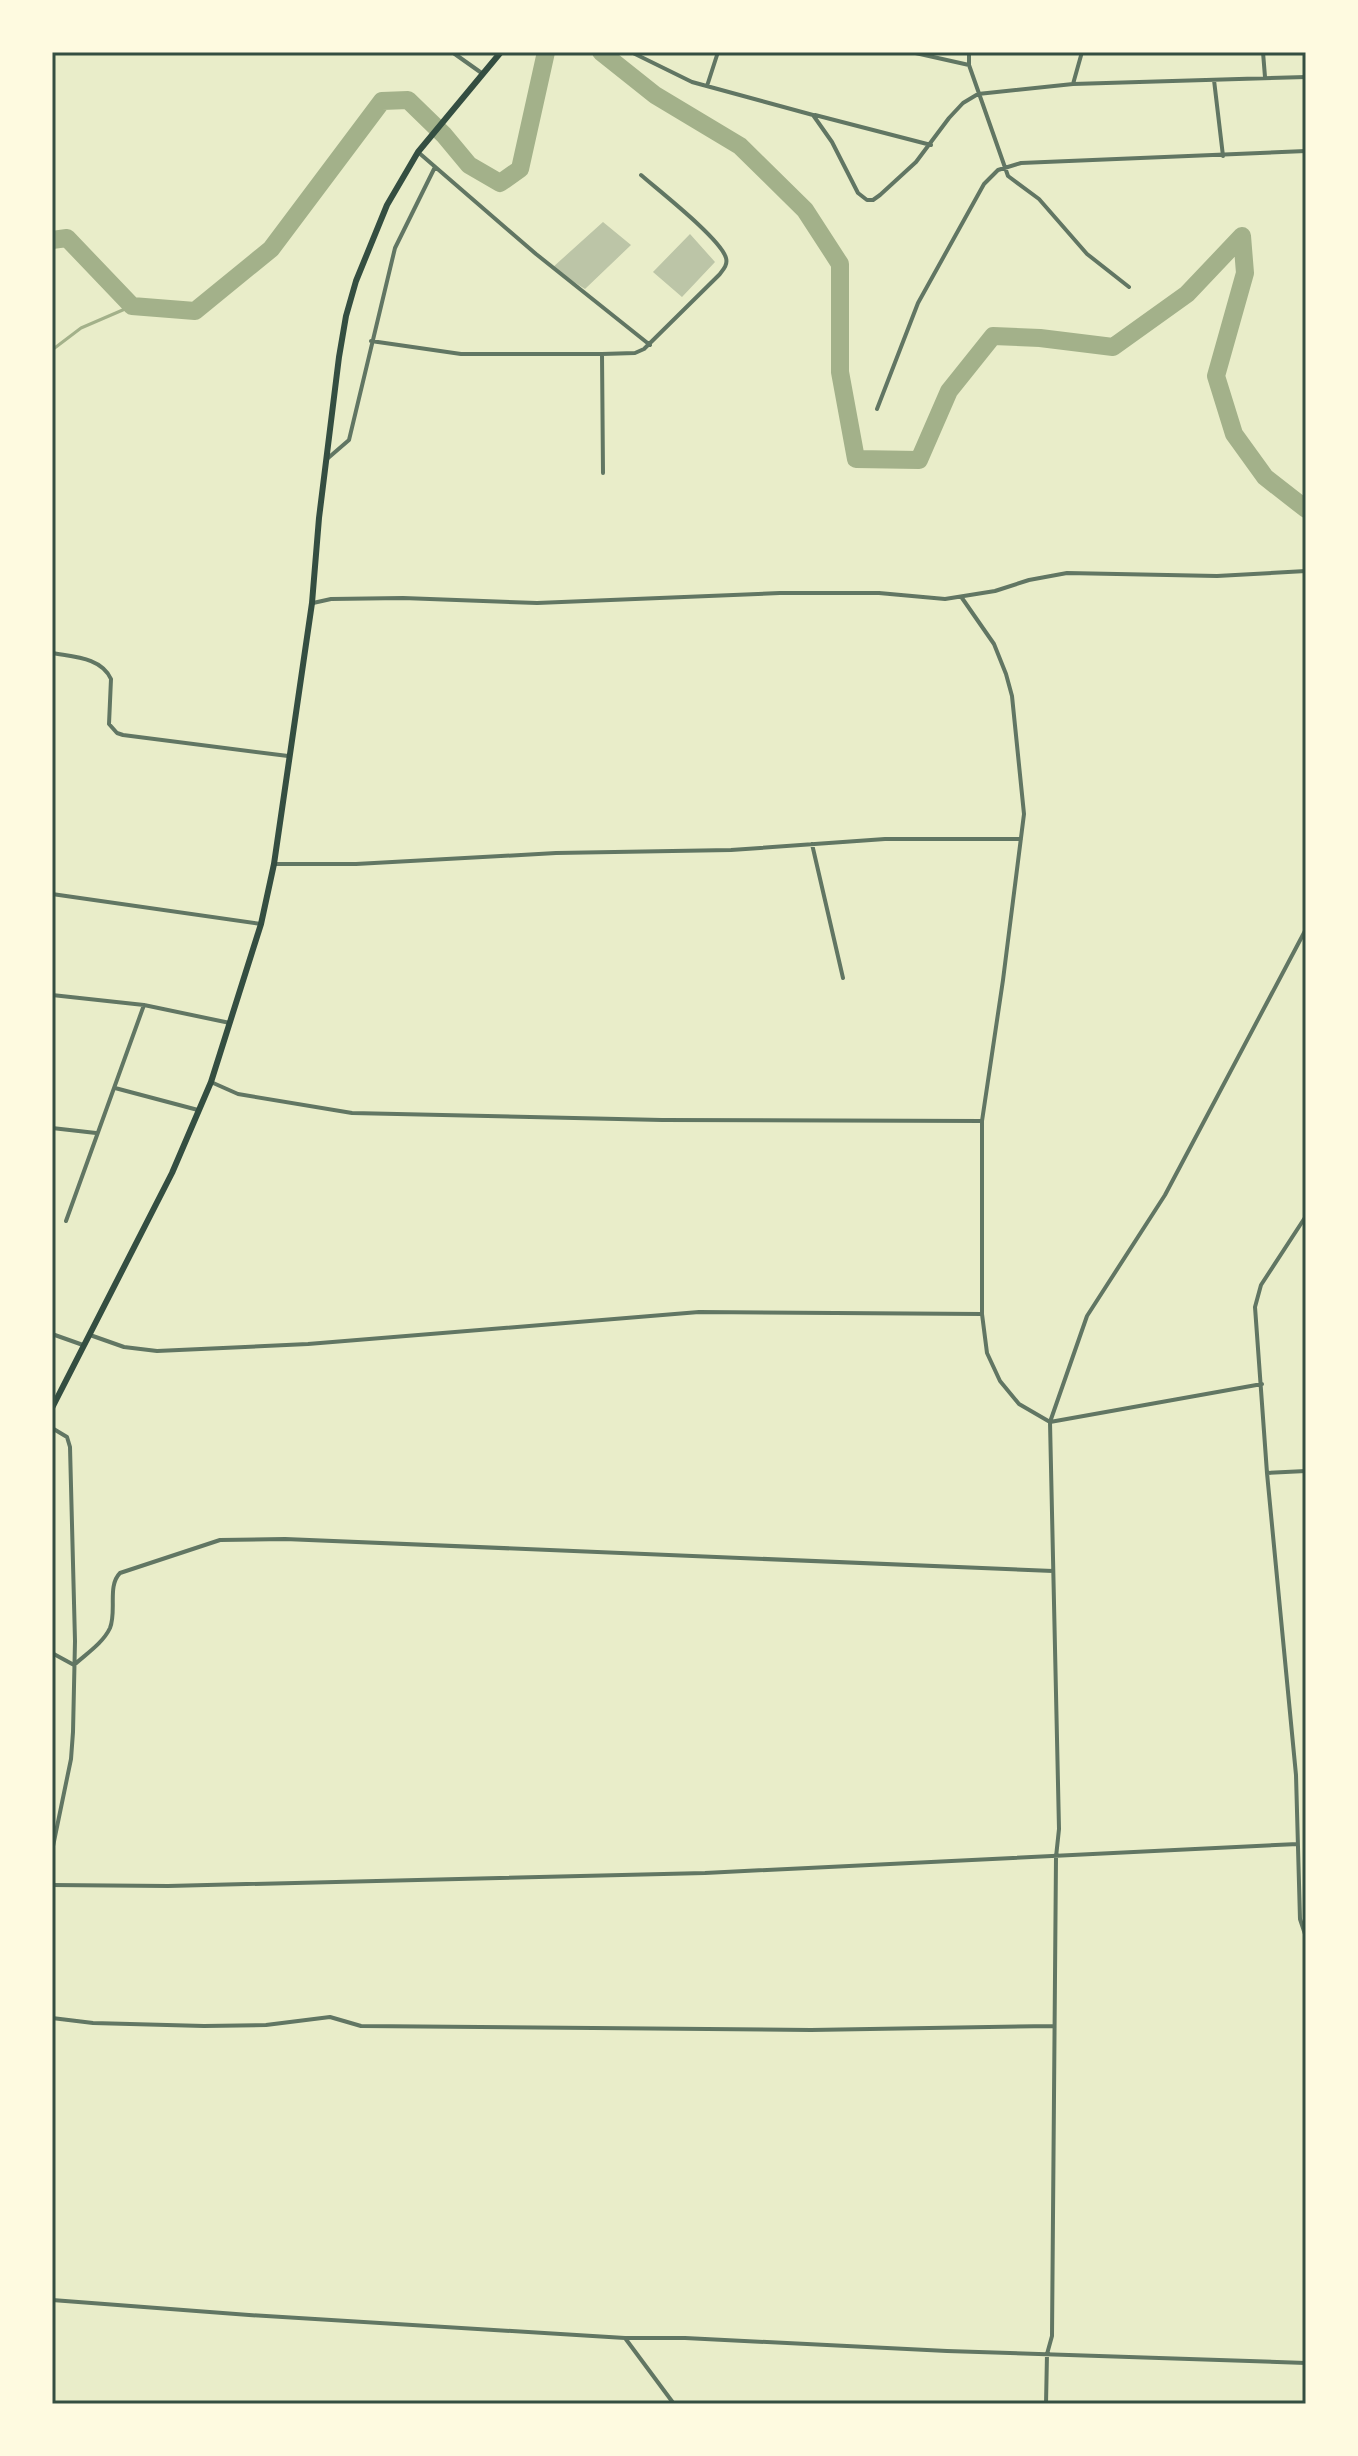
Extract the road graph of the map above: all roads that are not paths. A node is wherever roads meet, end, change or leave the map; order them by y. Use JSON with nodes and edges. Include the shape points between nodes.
{"nodes":[{"id":1,"x":452,"y":52,"type":"edge"},
{"id":2,"x":501,"y":52,"type":"edge"},
{"id":3,"x":631,"y":52,"type":"edge"},
{"id":4,"x":718,"y":52,"type":"edge"},
{"id":5,"x":911,"y":52,"type":"edge"},
{"id":6,"x":969,"y":52,"type":"edge"},
{"id":7,"x":1082,"y":52,"type":"edge"},
{"id":8,"x":1263,"y":52,"type":"edge"},
{"id":9,"x":969,"y":65,"type":"junction"},
{"id":10,"x":483,"y":74,"type":"junction"},
{"id":11,"x":1265,"y":77,"type":"junction"},
{"id":12,"x":1306,"y":77,"type":"edge"},
{"id":13,"x":1214,"y":80,"type":"junction"},
{"id":14,"x":1073,"y":84,"type":"junction"},
{"id":15,"x":707,"y":86,"type":"junction"},
{"id":16,"x":978,"y":94,"type":"junction"},
{"id":17,"x":813,"y":115,"type":"junction"},
{"id":18,"x":931,"y":145,"type":"junction"},
{"id":19,"x":1306,"y":151,"type":"edge"},
{"id":20,"x":418,"y":152,"type":"junction"},
{"id":21,"x":1223,"y":156,"type":"junction"},
{"id":22,"x":435,"y":167,"type":"junction"},
{"id":23,"x":1004,"y":167,"type":"junction"},
{"id":24,"x":641,"y":175,"type":"dead end"},
{"id":25,"x":1129,"y":287,"type":"dead end"},
{"id":26,"x":371,"y":341,"type":"junction"},
{"id":27,"x":651,"y":345,"type":"junction"},
{"id":28,"x":602,"y":354,"type":"junction"},
{"id":29,"x":877,"y":409,"type":"dead end"},
{"id":30,"x":326,"y":460,"type":"junction"},
{"id":31,"x":603,"y":473,"type":"dead end"},
{"id":32,"x":1306,"y":571,"type":"edge"},
{"id":33,"x":962,"y":598,"type":"junction"},
{"id":34,"x":312,"y":603,"type":"junction"},
{"id":35,"x":52,"y":653,"type":"edge"},
{"id":36,"x":291,"y":756,"type":"junction"},
{"id":37,"x":1021,"y":839,"type":"junction"},
{"id":38,"x":812,"y":844,"type":"junction"},
{"id":39,"x":274,"y":864,"type":"junction"},
{"id":40,"x":52,"y":894,"type":"edge"},
{"id":41,"x":261,"y":924,"type":"junction"},
{"id":42,"x":1306,"y":929,"type":"edge"},
{"id":43,"x":843,"y":978,"type":"dead end"},
{"id":44,"x":52,"y":995,"type":"edge"},
{"id":45,"x":144,"y":1005,"type":"junction"},
{"id":46,"x":230,"y":1023,"type":"junction"},
{"id":47,"x":211,"y":1082,"type":"junction"},
{"id":48,"x":115,"y":1088,"type":"junction"},
{"id":49,"x":199,"y":1110,"type":"junction"},
{"id":50,"x":982,"y":1121,"type":"junction"},
{"id":51,"x":52,"y":1128,"type":"edge"},
{"id":52,"x":96,"y":1133,"type":"junction"},
{"id":53,"x":1306,"y":1216,"type":"edge"},
{"id":54,"x":66,"y":1221,"type":"dead end"},
{"id":55,"x":982,"y":1314,"type":"junction"},
{"id":56,"x":52,"y":1334,"type":"edge"},
{"id":57,"x":90,"y":1335,"type":"junction"},
{"id":58,"x":85,"y":1346,"type":"junction"},
{"id":59,"x":1262,"y":1384,"type":"junction"},
{"id":60,"x":52,"y":1408,"type":"edge"},
{"id":61,"x":1050,"y":1422,"type":"junction"},
{"id":62,"x":52,"y":1428,"type":"edge"},
{"id":63,"x":1306,"y":1471,"type":"edge"},
{"id":64,"x":1267,"y":1473,"type":"junction"},
{"id":65,"x":1054,"y":1571,"type":"junction"},
{"id":66,"x":52,"y":1653,"type":"edge"},
{"id":67,"x":74,"y":1665,"type":"junction"},
{"id":68,"x":1298,"y":1844,"type":"junction"},
{"id":69,"x":52,"y":1851,"type":"edge"},
{"id":70,"x":1056,"y":1857,"type":"junction"},
{"id":71,"x":52,"y":1885,"type":"edge"},
{"id":72,"x":1306,"y":1937,"type":"edge"},
{"id":73,"x":52,"y":2018,"type":"edge"},
{"id":74,"x":1053,"y":2026,"type":"junction"},
{"id":75,"x":52,"y":2300,"type":"edge"},
{"id":76,"x":625,"y":2338,"type":"junction"},
{"id":77,"x":1047,"y":2354,"type":"junction"},
{"id":78,"x":1306,"y":2363,"type":"edge"},
{"id":79,"x":674,"y":2404,"type":"edge"},
{"id":80,"x":1046,"y":2404,"type":"edge"}],
"edges":[{"from":1,"to":10,"type":"street"},
{"from":2,"to":10,"type":"highway"},
{"from":3,"to":15,"type":"street"},
{"from":4,"to":15,"type":"street"},
{"from":5,"to":9,"type":"street"},
{"from":6,"to":9,"type":"street"},
{"from":7,"to":14,"type":"street"},
{"from":8,"to":11,"type":"street"},
{"from":9,"to":16,"type":"street"},
{"from":10,"to":20,"type":"highway"},
{"from":11,"to":12,"type":"street"},
{"from":11,"to":13,"type":"street"},
{"from":13,"to":14,"type":"street"},
{"from":13,"to":21,"type":"street"},
{"from":14,"to":16,"type":"street"},
{"from":15,"to":17,"type":"street"},
{"from":16,"to":18,"type":"street","via":[[949,118]]},
{"from":16,"to":23,"type":"street"},
{"from":17,"to":18,"type":"street"},
{"from":17,"to":18,"type":"street","via":[[867,200],[880,195]]},
{"from":19,"to":21,"type":"street"},
{"from":20,"to":22,"type":"street"},
{"from":20,"to":30,"type":"highway","via":[[387,205],[356,281],[339,357]]},
{"from":21,"to":23,"type":"street"},
{"from":22,"to":26,"type":"street","via":[[395,248]]},
{"from":22,"to":27,"type":"street"},
{"from":23,"to":25,"type":"street","via":[[1048,207],[1087,254]]},
{"from":23,"to":29,"type":"street","via":[[984,184],[918,303]]},
{"from":24,"to":27,"type":"street","via":[[700,226],[726,258],[719,275]]},
{"from":26,"to":28,"type":"street","via":[[461,354]]},
{"from":26,"to":30,"type":"street","via":[[349,440]]},
{"from":27,"to":28,"type":"street","via":[[635,353]]},
{"from":28,"to":31,"type":"street"},
{"from":30,"to":34,"type":"highway"},
{"from":32,"to":33,"type":"street","via":[[1217,576],[1067,573]]},
{"from":33,"to":34,"type":"street","via":[[780,593],[537,603],[403,598]]},
{"from":33,"to":37,"type":"street","via":[[994,644],[1012,696],[1024,814]]},
{"from":34,"to":36,"type":"highway"},
{"from":35,"to":36,"type":"street","via":[[96,662],[108,673],[109,724],[117,733]]},
{"from":36,"to":39,"type":"highway"},
{"from":37,"to":38,"type":"street"},
{"from":37,"to":50,"type":"street"},
{"from":38,"to":39,"type":"street"},
{"from":38,"to":43,"type":"street"},
{"from":39,"to":41,"type":"highway"},
{"from":40,"to":41,"type":"street"},
{"from":41,"to":46,"type":"highway"},
{"from":42,"to":61,"type":"street","via":[[1165,1195],[1087,1316]]},
{"from":44,"to":45,"type":"street"},
{"from":45,"to":46,"type":"street"},
{"from":45,"to":48,"type":"street"},
{"from":46,"to":47,"type":"highway"},
{"from":47,"to":49,"type":"highway"},
{"from":47,"to":50,"type":"street","via":[[238,1094],[352,1113]]},
{"from":48,"to":49,"type":"street"},
{"from":48,"to":52,"type":"street"},
{"from":49,"to":57,"type":"highway"},
{"from":50,"to":55,"type":"street"},
{"from":51,"to":52,"type":"street"},
{"from":52,"to":54,"type":"street"},
{"from":53,"to":59,"type":"street","via":[[1256,1299]]},
{"from":55,"to":57,"type":"street","via":[[699,1312],[157,1351]]},
{"from":55,"to":61,"type":"street","via":[[987,1353],[1000,1381],[1019,1404]]},
{"from":56,"to":58,"type":"street"},
{"from":57,"to":58,"type":"highway"},
{"from":58,"to":60,"type":"highway"},
{"from":59,"to":61,"type":"street"},
{"from":59,"to":64,"type":"street"},
{"from":61,"to":65,"type":"street"},
{"from":62,"to":67,"type":"street","via":[[67,1437],[70,1447]]},
{"from":63,"to":64,"type":"street"},
{"from":64,"to":68,"type":"street"},
{"from":65,"to":67,"type":"street","via":[[229,1539],[120,1573],[114,1582],[111,1625]]},
{"from":65,"to":70,"type":"street"},
{"from":66,"to":67,"type":"street"},
{"from":67,"to":69,"type":"street","via":[[71,1759]]},
{"from":68,"to":70,"type":"street"},
{"from":68,"to":72,"type":"street","via":[[1300,1919]]},
{"from":70,"to":71,"type":"street","via":[[705,1873]]},
{"from":70,"to":74,"type":"street"},
{"from":73,"to":74,"type":"street","via":[[204,2026],[330,2017],[361,2026]]},
{"from":74,"to":77,"type":"street","via":[[1052,2336]]},
{"from":75,"to":76,"type":"street"},
{"from":76,"to":77,"type":"street"},
{"from":76,"to":79,"type":"street"},
{"from":77,"to":78,"type":"street"},
{"from":77,"to":80,"type":"street"}]}
